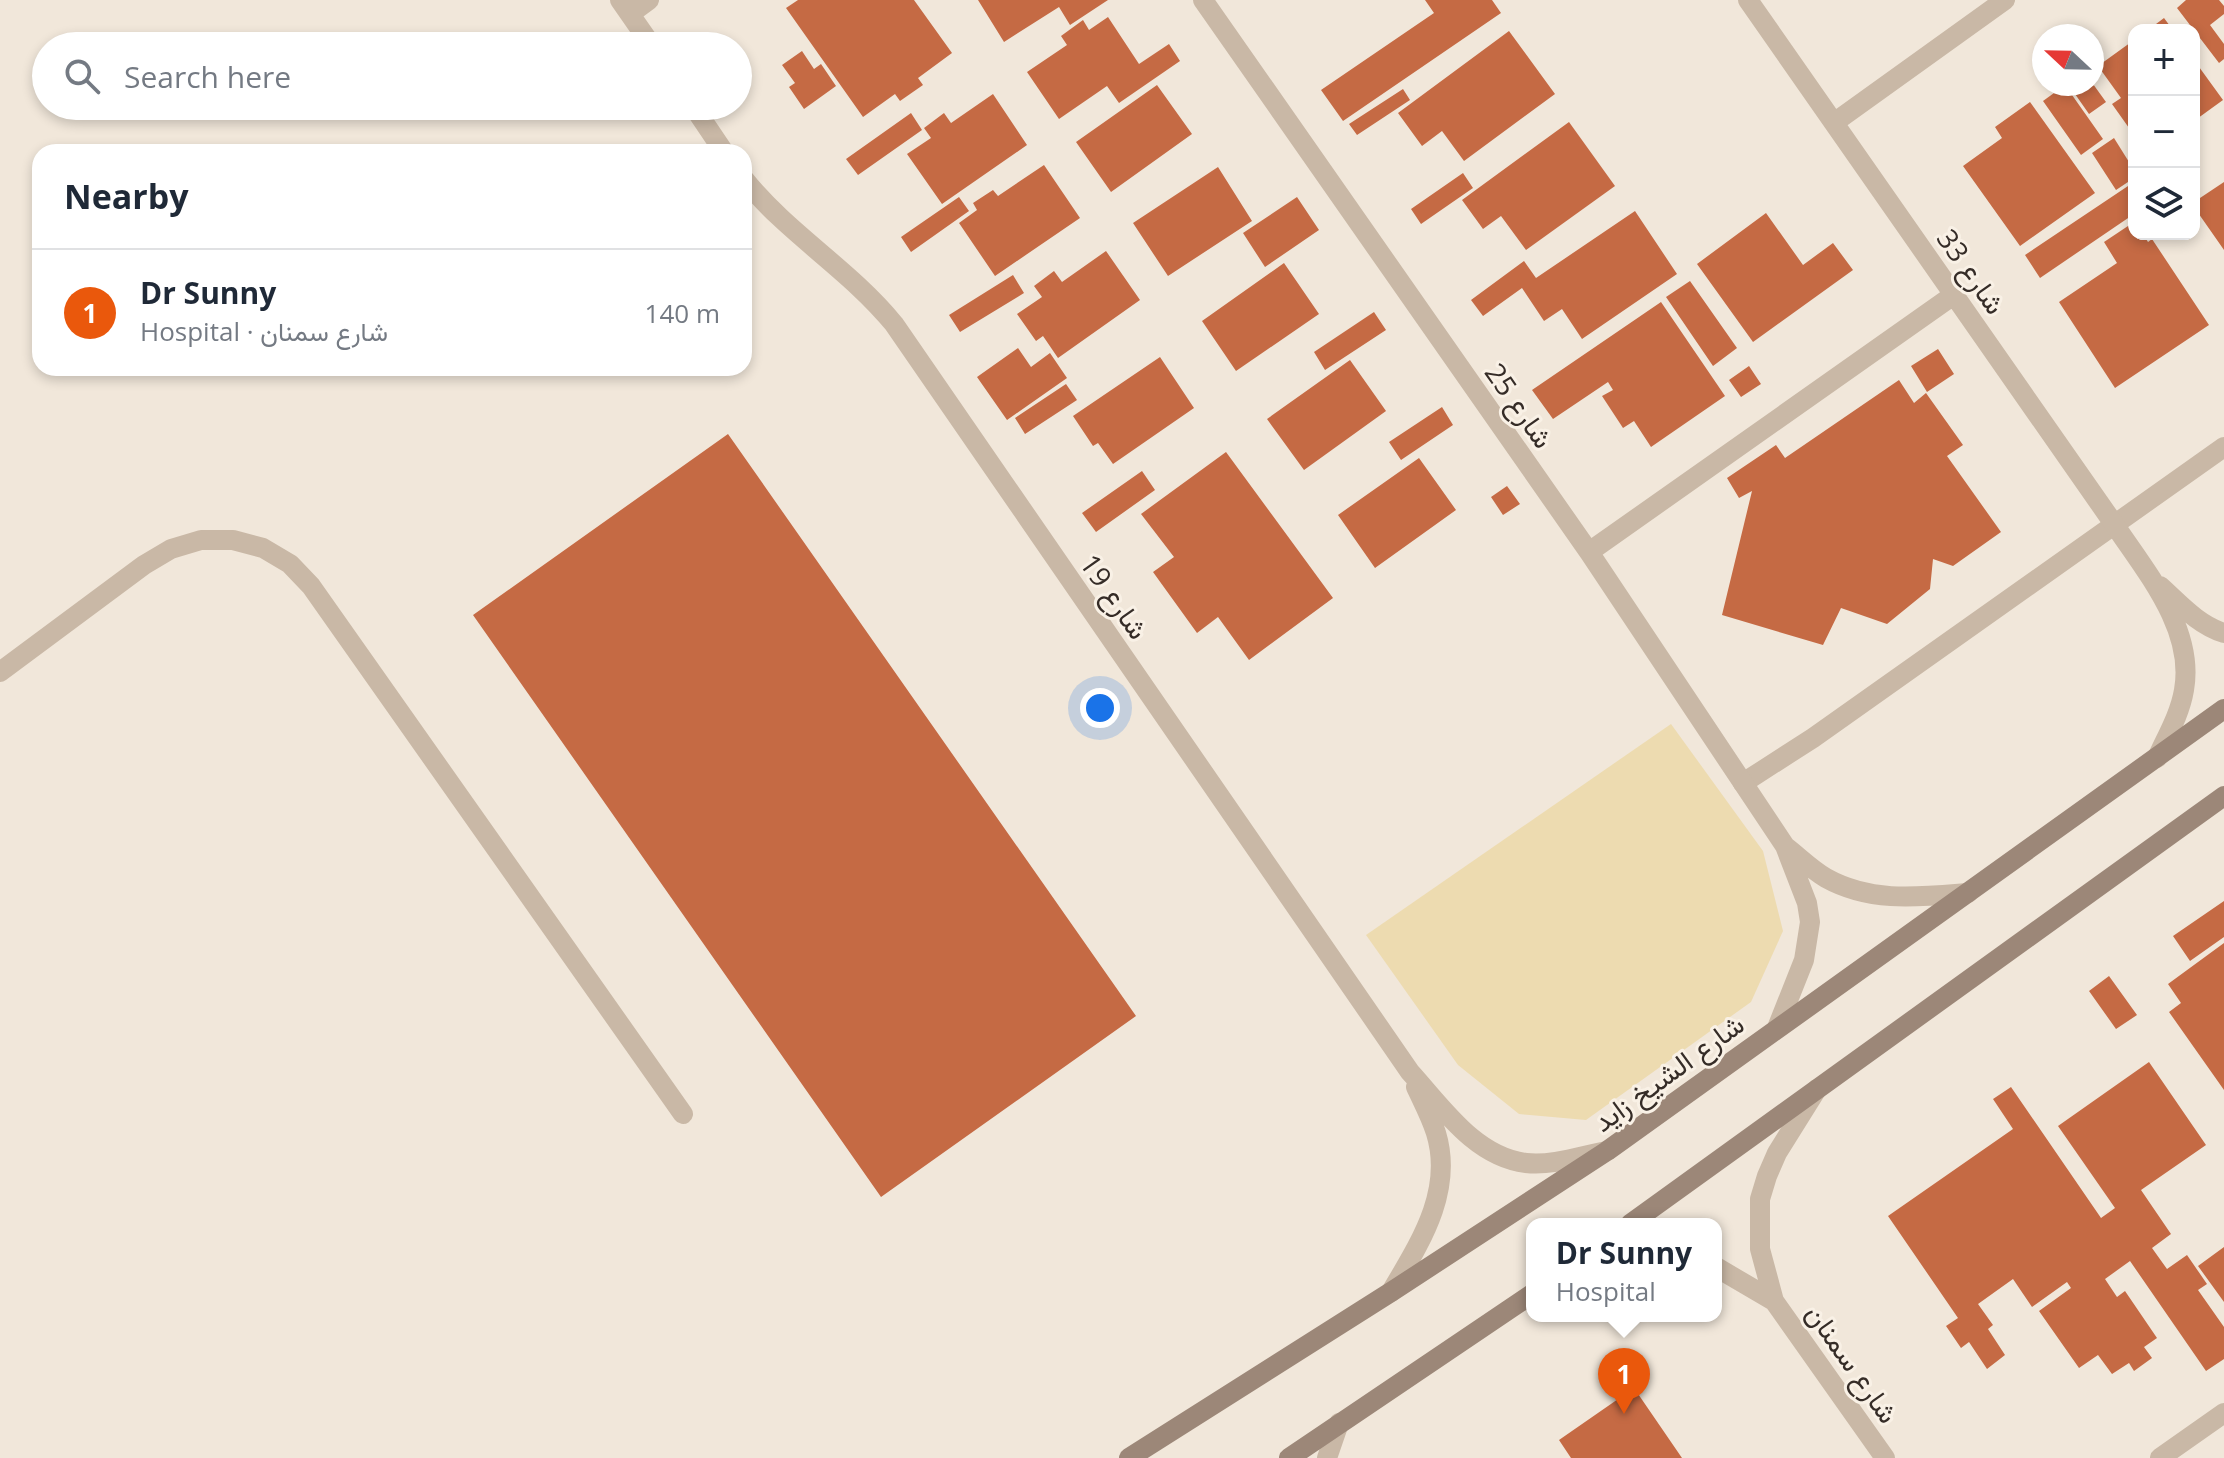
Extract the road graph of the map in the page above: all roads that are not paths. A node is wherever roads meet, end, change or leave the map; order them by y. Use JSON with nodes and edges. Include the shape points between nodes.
{"nodes":[{"id":1,"x":649,"y":0,"type":"edge"},
{"id":2,"x":1203,"y":0,"type":"edge"},
{"id":3,"x":1748,"y":0,"type":"edge"},
{"id":4,"x":2005,"y":0,"type":"edge"},
{"id":5,"x":625,"y":7,"type":"edge"},
{"id":6,"x":642,"y":32,"type":"edge"},
{"id":7,"x":702,"y":120,"type":"edge"},
{"id":8,"x":1835,"y":122,"type":"junction"},
{"id":9,"x":719,"y":144,"type":"edge"},
{"id":10,"x":752,"y":188,"type":"edge"},
{"id":11,"x":1955,"y":294,"type":"junction"},
{"id":12,"x":2224,"y":447,"type":"edge"},
{"id":13,"x":2114,"y":524,"type":"junction"},
{"id":14,"x":1589,"y":552,"type":"junction"},
{"id":15,"x":2148,"y":575,"type":"junction"},
{"id":16,"x":2224,"y":633,"type":"edge"},
{"id":17,"x":0,"y":672,"type":"edge"},
{"id":18,"x":2224,"y":709,"type":"edge"},
{"id":19,"x":2157,"y":758,"type":"junction"},
{"id":20,"x":1743,"y":783,"type":"junction"},
{"id":21,"x":2224,"y":796,"type":"edge"},
{"id":22,"x":1785,"y":846,"type":"junction"},
{"id":23,"x":1968,"y":893,"type":"junction"},
{"id":24,"x":1777,"y":1028,"type":"junction"},
{"id":25,"x":1410,"y":1072,"type":"junction"},
{"id":26,"x":1817,"y":1089,"type":"junction"},
{"id":27,"x":683,"y":1114,"type":"dead end"},
{"id":28,"x":1607,"y":1151,"type":"junction"},
{"id":29,"x":1638,"y":1218,"type":"edge"},
{"id":30,"x":1722,"y":1271,"type":"edge"},
{"id":31,"x":1391,"y":1292,"type":"junction"},
{"id":32,"x":1526,"y":1298,"type":"edge"},
{"id":33,"x":1774,"y":1301,"type":"junction"},
{"id":34,"x":2224,"y":1413,"type":"edge"},
{"id":35,"x":1339,"y":1423,"type":"junction"},
{"id":36,"x":1129,"y":1458,"type":"edge"},
{"id":37,"x":1289,"y":1458,"type":"edge"},
{"id":38,"x":1327,"y":1458,"type":"edge"},
{"id":39,"x":1885,"y":1458,"type":"edge"},
{"id":40,"x":2160,"y":1458,"type":"edge"}],
"edges":[{"from":1,"to":5,"type":"street"},
{"from":2,"to":14,"type":"street","name":"شارع 25"},
{"from":3,"to":8,"type":"street","name":"شارع 33"},
{"from":4,"to":8,"type":"street"},
{"from":5,"to":6,"type":"street"},
{"from":7,"to":9,"type":"street"},
{"from":8,"to":11,"type":"street","name":"شارع 33"},
{"from":10,"to":25,"type":"street","name":"شارع 19","via":[[778,217],[855,281],[894,324]]},
{"from":11,"to":13,"type":"street","name":"شارع 33"},
{"from":11,"to":14,"type":"street"},
{"from":12,"to":13,"type":"street"},
{"from":13,"to":15,"type":"street","name":"شارع 33"},
{"from":13,"to":20,"type":"street"},
{"from":14,"to":20,"type":"street","name":"شارع 25"},
{"from":15,"to":16,"type":"street","name":"شارع 33","via":[[2196,619]]},
{"from":15,"to":19,"type":"street","name":"شارع 33","via":[[2178,629],[2186,669],[2179,709]]},
{"from":17,"to":27,"type":"street","via":[[171,549],[201,540],[233,540],[263,548],[290,564],[311,586]]},
{"from":18,"to":19,"type":"main road","name":"شارع الشيخ زايد"},
{"from":19,"to":23,"type":"main road","name":"شارع الشيخ زايد"},
{"from":20,"to":22,"type":"street","name":"شارع 25"},
{"from":21,"to":26,"type":"main road"},
{"from":22,"to":23,"type":"street","name":"شارع 25","via":[[1824,877],[1866,893],[1911,898]]},
{"from":22,"to":24,"type":"street","name":"شارع 25","via":[[1810,922],[1804,960]]},
{"from":23,"to":24,"type":"main road","name":"شارع الشيخ زايد"},
{"from":24,"to":28,"type":"main road","name":"شارع الشيخ زايد"},
{"from":25,"to":28,"type":"street","via":[[1465,1133],[1504,1158],[1550,1162]]},
{"from":25,"to":31,"type":"street","via":[[1436,1134],[1440,1176],[1431,1219]]},
{"from":26,"to":29,"type":"main road"},
{"from":26,"to":33,"type":"street","name":"شارع سمنان","via":[[1777,1153],[1760,1199],[1760,1249]]},
{"from":28,"to":31,"type":"main road","name":"شارع الشيخ زايد"},
{"from":30,"to":33,"type":"street","name":"شارع سمنان"},
{"from":31,"to":36,"type":"main road","name":"شارع الشيخ زايد"},
{"from":32,"to":35,"type":"main road"},
{"from":33,"to":39,"type":"street","name":"شارع سمنان"},
{"from":34,"to":40,"type":"street"},
{"from":35,"to":37,"type":"main road"},
{"from":35,"to":38,"type":"street"}]}
